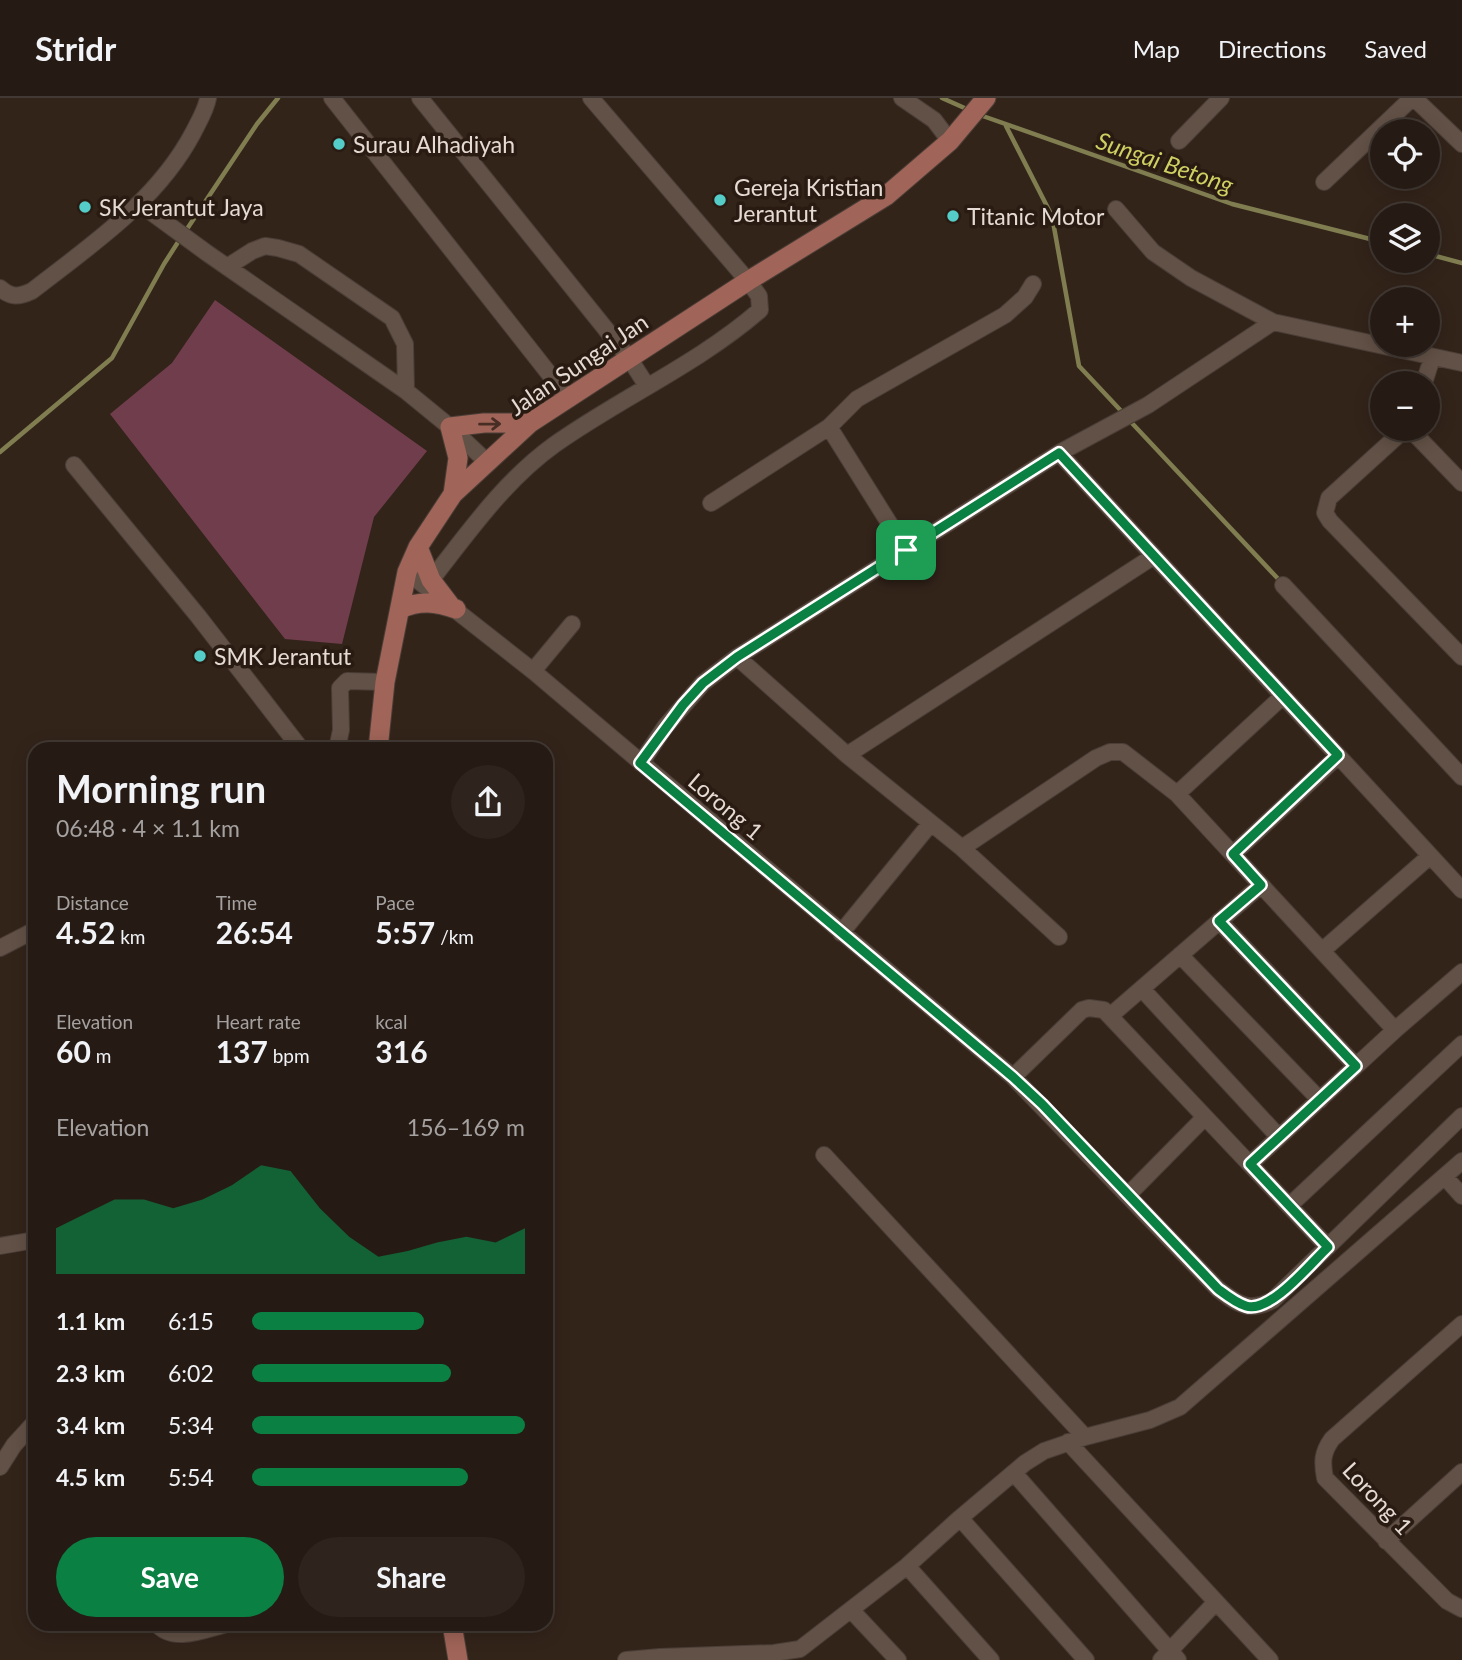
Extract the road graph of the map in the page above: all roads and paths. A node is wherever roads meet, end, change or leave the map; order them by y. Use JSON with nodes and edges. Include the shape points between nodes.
{"nodes":[{"id":1,"x":208,"y":98,"type":"edge"},
{"id":2,"x":332,"y":98,"type":"edge"},
{"id":3,"x":420,"y":98,"type":"edge"},
{"id":4,"x":591,"y":98,"type":"edge"},
{"id":5,"x":902,"y":98,"type":"edge"},
{"id":6,"x":986,"y":98,"type":"edge"},
{"id":7,"x":1221,"y":98,"type":"edge"},
{"id":8,"x":1413,"y":98,"type":"edge"},
{"id":9,"x":955,"y":135,"type":"junction"},
{"id":10,"x":1179,"y":141,"type":"dead end"},
{"id":11,"x":1462,"y":144,"type":"edge"},
{"id":12,"x":1324,"y":182,"type":"dead end"},
{"id":13,"x":140,"y":204,"type":"junction"},
{"id":14,"x":1116,"y":209,"type":"dead end"},
{"id":15,"x":227,"y":267,"type":"junction"},
{"id":16,"x":748,"y":281,"type":"junction"},
{"id":17,"x":1033,"y":284,"type":"dead end"},
{"id":18,"x":0,"y":288,"type":"edge"},
{"id":19,"x":1273,"y":322,"type":"junction"},
{"id":20,"x":629,"y":358,"type":"junction"},
{"id":21,"x":1432,"y":358,"type":"junction"},
{"id":22,"x":1462,"y":363,"type":"edge"},
{"id":23,"x":1428,"y":371,"type":"edge"},
{"id":24,"x":647,"y":386,"type":"junction"},
{"id":25,"x":406,"y":391,"type":"junction"},
{"id":26,"x":569,"y":399,"type":"junction"},
{"id":27,"x":530,"y":423,"type":"junction"},
{"id":28,"x":450,"y":427,"type":"junction"},
{"id":29,"x":829,"y":427,"type":"junction"},
{"id":30,"x":1393,"y":441,"type":"edge"},
{"id":31,"x":1419,"y":441,"type":"edge"},
{"id":32,"x":1059,"y":453,"type":"junction"},
{"id":33,"x":486,"y":461,"type":"junction"},
{"id":34,"x":74,"y":465,"type":"dead end"},
{"id":35,"x":1462,"y":482,"type":"edge"},
{"id":36,"x":453,"y":494,"type":"junction"},
{"id":37,"x":711,"y":503,"type":"dead end"},
{"id":38,"x":418,"y":547,"type":"junction"},
{"id":39,"x":906,"y":550,"type":"junction"},
{"id":40,"x":1154,"y":556,"type":"junction"},
{"id":41,"x":407,"y":572,"type":"junction"},
{"id":42,"x":431,"y":580,"type":"junction"},
{"id":43,"x":1283,"y":586,"type":"dead end"},
{"id":44,"x":454,"y":607,"type":"junction"},
{"id":45,"x":400,"y":609,"type":"junction"},
{"id":46,"x":572,"y":624,"type":"dead end"},
{"id":47,"x":737,"y":657,"type":"junction"},
{"id":48,"x":1462,"y":657,"type":"edge"},
{"id":49,"x":533,"y":671,"type":"junction"},
{"id":50,"x":386,"y":682,"type":"junction"},
{"id":51,"x":1283,"y":696,"type":"junction"},
{"id":52,"x":293,"y":742,"type":"edge"},
{"id":53,"x":338,"y":742,"type":"edge"},
{"id":54,"x":379,"y":742,"type":"edge"},
{"id":55,"x":847,"y":755,"type":"junction"},
{"id":56,"x":1338,"y":755,"type":"junction"},
{"id":57,"x":640,"y":763,"type":"junction"},
{"id":58,"x":1462,"y":777,"type":"edge"},
{"id":59,"x":1177,"y":794,"type":"junction"},
{"id":60,"x":931,"y":823,"type":"junction"},
{"id":61,"x":962,"y":848,"type":"junction"},
{"id":62,"x":1233,"y":854,"type":"junction"},
{"id":63,"x":1430,"y":856,"type":"junction"},
{"id":64,"x":1261,"y":885,"type":"junction"},
{"id":65,"x":1462,"y":890,"type":"edge"},
{"id":66,"x":1219,"y":921,"type":"junction"},
{"id":67,"x":841,"y":933,"type":"junction"},
{"id":68,"x":28,"y":934,"type":"edge"},
{"id":69,"x":1059,"y":937,"type":"dead end"},
{"id":70,"x":0,"y":948,"type":"edge"},
{"id":71,"x":1323,"y":950,"type":"junction"},
{"id":72,"x":1180,"y":954,"type":"junction"},
{"id":73,"x":1462,"y":972,"type":"edge"},
{"id":74,"x":1142,"y":989,"type":"junction"},
{"id":75,"x":1111,"y":1016,"type":"junction"},
{"id":76,"x":1395,"y":1030,"type":"junction"},
{"id":77,"x":1462,"y":1044,"type":"edge"},
{"id":78,"x":1356,"y":1066,"type":"junction"},
{"id":79,"x":1013,"y":1077,"type":"junction"},
{"id":80,"x":1320,"y":1100,"type":"junction"},
{"id":81,"x":1462,"y":1116,"type":"edge"},
{"id":82,"x":1205,"y":1117,"type":"junction"},
{"id":83,"x":1279,"y":1137,"type":"junction"},
{"id":84,"x":824,"y":1155,"type":"dead end"},
{"id":85,"x":1462,"y":1161,"type":"edge"},
{"id":86,"x":1250,"y":1164,"type":"junction"},
{"id":87,"x":1446,"y":1177,"type":"junction"},
{"id":88,"x":1129,"y":1195,"type":"junction"},
{"id":89,"x":1462,"y":1196,"type":"edge"},
{"id":90,"x":1289,"y":1206,"type":"junction"},
{"id":91,"x":28,"y":1241,"type":"edge"},
{"id":92,"x":0,"y":1246,"type":"edge"},
{"id":93,"x":1328,"y":1247,"type":"junction"},
{"id":94,"x":1462,"y":1324,"type":"edge"},
{"id":95,"x":28,"y":1430,"type":"edge"},
{"id":96,"x":1085,"y":1437,"type":"junction"},
{"id":97,"x":1068,"y":1443,"type":"junction"},
{"id":98,"x":0,"y":1467,"type":"edge"},
{"id":99,"x":1462,"y":1472,"type":"edge"},
{"id":100,"x":1014,"y":1473,"type":"junction"},
{"id":101,"x":960,"y":1518,"type":"junction"},
{"id":102,"x":1386,"y":1541,"type":"junction"},
{"id":103,"x":907,"y":1566,"type":"junction"},
{"id":104,"x":1215,"y":1603,"type":"junction"},
{"id":105,"x":1462,"y":1609,"type":"edge"},
{"id":106,"x":852,"y":1611,"type":"junction"},
{"id":107,"x":163,"y":1631,"type":"edge"},
{"id":108,"x":194,"y":1631,"type":"edge"},
{"id":109,"x":453,"y":1631,"type":"edge"},
{"id":110,"x":803,"y":1655,"type":"edge"},
{"id":111,"x":1169,"y":1657,"type":"edge"},
{"id":112,"x":660,"y":1658,"type":"edge"},
{"id":113,"x":458,"y":1660,"type":"edge"},
{"id":114,"x":626,"y":1660,"type":"edge"},
{"id":115,"x":898,"y":1660,"type":"edge"},
{"id":116,"x":992,"y":1660,"type":"edge"},
{"id":117,"x":1086,"y":1660,"type":"edge"},
{"id":118,"x":1270,"y":1660,"type":"edge"}],
"edges":[{"from":1,"to":13,"type":"street","via":[[173,166]]},
{"from":2,"to":26,"type":"street"},
{"from":3,"to":20,"type":"street"},
{"from":4,"to":16,"type":"street"},
{"from":5,"to":9,"type":"street"},
{"from":6,"to":9,"type":"main road","name":"Jalan Sungai Jan"},
{"from":7,"to":10,"type":"street"},
{"from":8,"to":11,"type":"street"},
{"from":8,"to":12,"type":"street"},
{"from":9,"to":16,"type":"main road","name":"Jalan Sungai Jan","via":[[886,197]]},
{"from":13,"to":15,"type":"street"},
{"from":13,"to":18,"type":"street","via":[[32,291],[12,296]]},
{"from":14,"to":19,"type":"street","via":[[1153,253]]},
{"from":15,"to":25,"type":"street"},
{"from":15,"to":25,"type":"street","via":[[265,246],[299,254],[392,318],[405,344]]},
{"from":16,"to":20,"type":"main road","name":"Jalan Sungai Jan"},
{"from":16,"to":24,"type":"street","via":[[759,296],[760,310]]},
{"from":17,"to":29,"type":"street","via":[[1004,315],[857,399]]},
{"from":19,"to":21,"type":"street"},
{"from":19,"to":32,"type":"street","via":[[1148,405]]},
{"from":20,"to":24,"type":"street"},
{"from":20,"to":26,"type":"main road","name":"Jalan Sungai Jan"},
{"from":21,"to":22,"type":"street"},
{"from":21,"to":23,"type":"street"},
{"from":24,"to":42,"type":"street","via":[[552,446],[498,496]]},
{"from":25,"to":28,"type":"street"},
{"from":26,"to":27,"type":"main road","name":"Jalan Sungai Jan"},
{"from":28,"to":27,"type":"main road","one_way":true},
{"from":27,"to":33,"type":"main road","name":"Jalan Sungai Jan"},
{"from":28,"to":33,"type":"street"},
{"from":28,"to":36,"type":"main road","via":[[458,458]]},
{"from":29,"to":37,"type":"street"},
{"from":29,"to":39,"type":"street"},
{"from":30,"to":48,"type":"street","via":[[1329,498],[1325,513]]},
{"from":31,"to":35,"type":"street"},
{"from":32,"to":39,"type":"street"},
{"from":32,"to":40,"type":"street"},
{"from":33,"to":36,"type":"main road","name":"Jalan Sungai Jan"},
{"from":34,"to":52,"type":"street","via":[[198,615]]},
{"from":36,"to":38,"type":"main road","name":"Jalan Sungai Jan"},
{"from":38,"to":41,"type":"main road","name":"Jalan Sungai Jan"},
{"from":38,"to":42,"type":"main road"},
{"from":39,"to":47,"type":"street"},
{"from":40,"to":51,"type":"street"},
{"from":40,"to":55,"type":"street"},
{"from":41,"to":44,"type":"street","name":"Lorong 1"},
{"from":41,"to":45,"type":"main road","name":"Jalan Sungai Jan"},
{"from":42,"to":44,"type":"main road"},
{"from":43,"to":58,"type":"street"},
{"from":44,"to":45,"type":"main road","via":[[435,602]]},
{"from":44,"to":49,"type":"street","name":"Lorong 1"},
{"from":45,"to":50,"type":"main road","name":"Jalan Sungai Jan"},
{"from":46,"to":49,"type":"street"},
{"from":47,"to":55,"type":"street"},
{"from":47,"to":57,"type":"street","via":[[703,683]]},
{"from":49,"to":57,"type":"street","name":"Lorong 1"},
{"from":50,"to":53,"type":"street","via":[[343,683]]},
{"from":50,"to":54,"type":"main road","name":"Jalan Sungai Jan"},
{"from":51,"to":56,"type":"street"},
{"from":51,"to":59,"type":"street"},
{"from":55,"to":60,"type":"street"},
{"from":56,"to":62,"type":"street"},
{"from":56,"to":63,"type":"street"},
{"from":57,"to":67,"type":"street","name":"Lorong 1"},
{"from":59,"to":61,"type":"street","via":[[1130,755],[1110,752]]},
{"from":59,"to":62,"type":"street"},
{"from":60,"to":61,"type":"street"},
{"from":60,"to":67,"type":"street"},
{"from":61,"to":69,"type":"street"},
{"from":62,"to":64,"type":"street"},
{"from":63,"to":65,"type":"street"},
{"from":63,"to":71,"type":"street"},
{"from":64,"to":66,"type":"street"},
{"from":64,"to":71,"type":"street"},
{"from":66,"to":72,"type":"street"},
{"from":66,"to":78,"type":"street"},
{"from":67,"to":79,"type":"street","name":"Lorong 1"},
{"from":68,"to":70,"type":"street"},
{"from":71,"to":76,"type":"street"},
{"from":72,"to":74,"type":"street"},
{"from":72,"to":80,"type":"street"},
{"from":73,"to":76,"type":"street"},
{"from":74,"to":75,"type":"street"},
{"from":74,"to":83,"type":"street"},
{"from":75,"to":79,"type":"street","via":[[1096,1008],[1082,1010]]},
{"from":75,"to":82,"type":"street"},
{"from":76,"to":78,"type":"street"},
{"from":77,"to":90,"type":"street"},
{"from":78,"to":80,"type":"street"},
{"from":79,"to":88,"type":"street","name":"Lorong 1"},
{"from":80,"to":83,"type":"street"},
{"from":81,"to":93,"type":"street","name":"Lorong 1"},
{"from":82,"to":86,"type":"street"},
{"from":82,"to":88,"type":"street"},
{"from":83,"to":86,"type":"street"},
{"from":84,"to":96,"type":"street"},
{"from":85,"to":87,"type":"street"},
{"from":86,"to":90,"type":"street"},
{"from":87,"to":89,"type":"street"},
{"from":87,"to":96,"type":"street","via":[[1180,1407]]},
{"from":88,"to":93,"type":"street","name":"Lorong 1","via":[[1218,1289],[1247,1307],[1273,1300]]},
{"from":90,"to":93,"type":"street"},
{"from":91,"to":92,"type":"street"},
{"from":94,"to":102,"type":"street","name":"Lorong 1","via":[[1324,1451],[1325,1478]]},
{"from":95,"to":98,"type":"street"},
{"from":96,"to":97,"type":"street"},
{"from":97,"to":100,"type":"street","via":[[1044,1451]]},
{"from":97,"to":104,"type":"street"},
{"from":99,"to":102,"type":"street"},
{"from":100,"to":101,"type":"street"},
{"from":100,"to":111,"type":"street"},
{"from":101,"to":103,"type":"street"},
{"from":101,"to":117,"type":"street"},
{"from":102,"to":105,"type":"street","name":"Lorong 1","via":[[1447,1601]]},
{"from":103,"to":106,"type":"street"},
{"from":103,"to":116,"type":"street"},
{"from":104,"to":111,"type":"street"},
{"from":104,"to":118,"type":"street"},
{"from":106,"to":110,"type":"street"},
{"from":106,"to":115,"type":"street"},
{"from":107,"to":108,"type":"street","via":[[175,1635]]},
{"from":109,"to":113,"type":"main road"},
{"from":110,"to":112,"type":"street"},
{"from":112,"to":114,"type":"street"}]}
